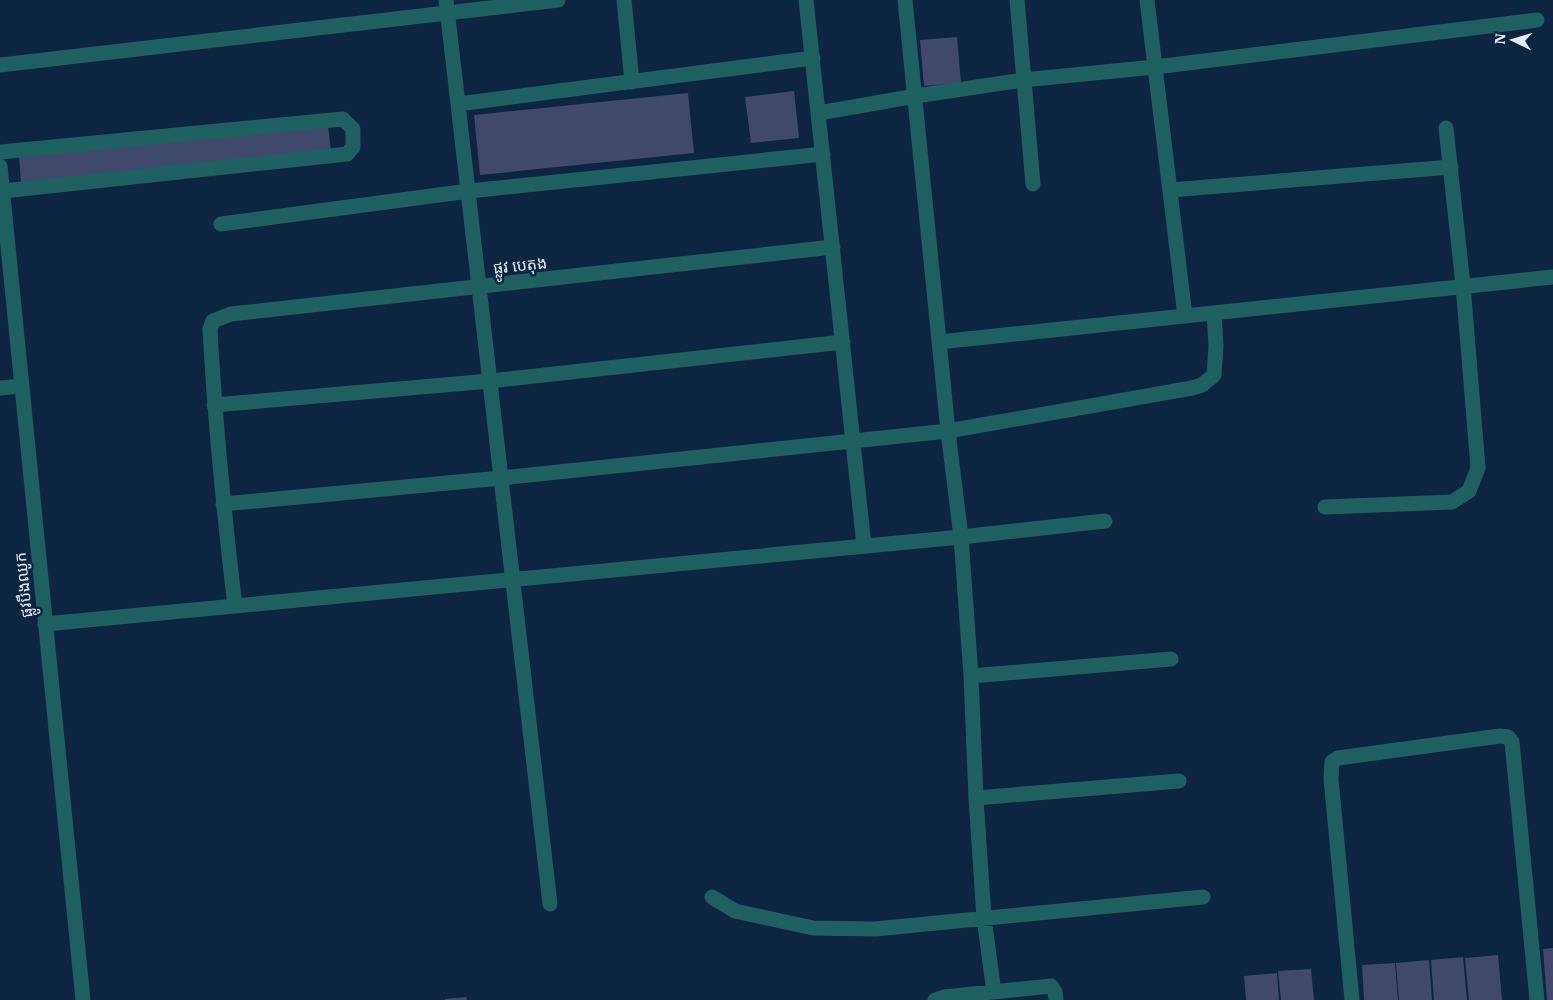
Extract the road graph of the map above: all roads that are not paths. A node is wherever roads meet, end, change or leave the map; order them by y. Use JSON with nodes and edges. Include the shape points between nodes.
{"nodes":[{"id":1,"x":558,"y":0,"type":"edge"},
{"id":2,"x":624,"y":0,"type":"edge"},
{"id":3,"x":806,"y":0,"type":"edge"},
{"id":4,"x":905,"y":0,"type":"edge"},
{"id":5,"x":1017,"y":0,"type":"edge"},
{"id":6,"x":1148,"y":0,"type":"edge"},
{"id":7,"x":447,"y":7,"type":"edge"},
{"id":8,"x":1538,"y":20,"type":"dead end"},
{"id":9,"x":812,"y":58,"type":"junction"},
{"id":10,"x":0,"y":65,"type":"edge"},
{"id":11,"x":1155,"y":67,"type":"junction"},
{"id":12,"x":1023,"y":80,"type":"junction"},
{"id":13,"x":632,"y":82,"type":"junction"},
{"id":14,"x":916,"y":96,"type":"junction"},
{"id":15,"x":458,"y":104,"type":"junction"},
{"id":16,"x":819,"y":113,"type":"junction"},
{"id":17,"x":1446,"y":128,"type":"dead end"},
{"id":18,"x":0,"y":152,"type":"edge"},
{"id":19,"x":823,"y":154,"type":"junction"},
{"id":20,"x":0,"y":166,"type":"edge"},
{"id":21,"x":1450,"y":167,"type":"junction"},
{"id":22,"x":1034,"y":184,"type":"dead end"},
{"id":23,"x":1170,"y":190,"type":"junction"},
{"id":24,"x":4,"y":191,"type":"junction"},
{"id":25,"x":468,"y":192,"type":"junction"},
{"id":26,"x":221,"y":224,"type":"dead end"},
{"id":27,"x":833,"y":247,"type":"junction"},
{"id":28,"x":1553,"y":277,"type":"edge"},
{"id":29,"x":1463,"y":286,"type":"junction"},
{"id":30,"x":479,"y":287,"type":"junction"},
{"id":31,"x":1214,"y":313,"type":"junction"},
{"id":32,"x":1185,"y":316,"type":"junction"},
{"id":33,"x":843,"y":342,"type":"junction"},
{"id":34,"x":939,"y":342,"type":"junction"},
{"id":35,"x":490,"y":381,"type":"junction"},
{"id":36,"x":21,"y":386,"type":"junction"},
{"id":37,"x":0,"y":388,"type":"edge"},
{"id":38,"x":214,"y":405,"type":"junction"},
{"id":39,"x":948,"y":431,"type":"junction"},
{"id":40,"x":854,"y":442,"type":"junction"},
{"id":41,"x":501,"y":478,"type":"junction"},
{"id":42,"x":223,"y":504,"type":"junction"},
{"id":43,"x":1325,"y":507,"type":"dead end"},
{"id":44,"x":1105,"y":521,"type":"dead end"},
{"id":45,"x":961,"y":537,"type":"junction"},
{"id":46,"x":864,"y":546,"type":"junction"},
{"id":47,"x":513,"y":580,"type":"junction"},
{"id":48,"x":235,"y":606,"type":"junction"},
{"id":49,"x":45,"y":624,"type":"junction"},
{"id":50,"x":1171,"y":660,"type":"dead end"},
{"id":51,"x":971,"y":676,"type":"junction"},
{"id":52,"x":1179,"y":781,"type":"dead end"},
{"id":53,"x":976,"y":798,"type":"junction"},
{"id":54,"x":712,"y":897,"type":"dead end"},
{"id":55,"x":1203,"y":897,"type":"dead end"},
{"id":56,"x":550,"y":904,"type":"dead end"},
{"id":57,"x":984,"y":918,"type":"junction"},
{"id":58,"x":994,"y":992,"type":"junction"},
{"id":59,"x":83,"y":1000,"type":"edge"},
{"id":60,"x":935,"y":1000,"type":"edge"},
{"id":61,"x":1056,"y":1000,"type":"edge"},
{"id":62,"x":1352,"y":1000,"type":"edge"},
{"id":63,"x":1537,"y":1000,"type":"edge"}],
"edges":[{"from":1,"to":7,"type":"street"},
{"from":2,"to":13,"type":"street"},
{"from":3,"to":9,"type":"street"},
{"from":4,"to":14,"type":"street"},
{"from":5,"to":12,"type":"street"},
{"from":6,"to":11,"type":"street"},
{"from":7,"to":10,"type":"street"},
{"from":7,"to":15,"type":"street"},
{"from":8,"to":11,"type":"street"},
{"from":9,"to":13,"type":"street"},
{"from":9,"to":16,"type":"street"},
{"from":11,"to":12,"type":"street"},
{"from":11,"to":23,"type":"street"},
{"from":12,"to":14,"type":"street"},
{"from":12,"to":22,"type":"street"},
{"from":13,"to":15,"type":"street"},
{"from":14,"to":16,"type":"street"},
{"from":14,"to":34,"type":"street"},
{"from":15,"to":25,"type":"street"},
{"from":16,"to":19,"type":"street"},
{"from":17,"to":21,"type":"street"},
{"from":18,"to":24,"type":"street","via":[[343,119],[353,129],[353,147],[347,154]]},
{"from":19,"to":25,"type":"street"},
{"from":19,"to":27,"type":"street"},
{"from":20,"to":24,"type":"street","name":"ផ្លូវបឹងឈូក"},
{"from":21,"to":23,"type":"street"},
{"from":21,"to":29,"type":"street"},
{"from":23,"to":32,"type":"street"},
{"from":24,"to":36,"type":"street","name":"ផ្លូវបឹងឈូក"},
{"from":25,"to":26,"type":"street"},
{"from":25,"to":30,"type":"street"},
{"from":27,"to":30,"type":"street","name":"ផ្លូវ បេតុង"},
{"from":27,"to":33,"type":"street"},
{"from":28,"to":29,"type":"street"},
{"from":29,"to":31,"type":"street"},
{"from":29,"to":43,"type":"street","via":[[1478,468],[1469,491],[1452,502]]},
{"from":30,"to":35,"type":"street"},
{"from":30,"to":38,"type":"street","name":"ផ្លូវ បេតុង","via":[[231,314],[213,321],[210,329]]},
{"from":31,"to":32,"type":"street"},
{"from":31,"to":39,"type":"street","via":[[1214,375],[1202,385]]},
{"from":32,"to":34,"type":"street"},
{"from":33,"to":35,"type":"street"},
{"from":33,"to":40,"type":"street"},
{"from":34,"to":39,"type":"street"},
{"from":35,"to":38,"type":"street"},
{"from":35,"to":41,"type":"street"},
{"from":36,"to":37,"type":"street"},
{"from":36,"to":49,"type":"street","name":"ផ្លូវបឹងឈូក"},
{"from":38,"to":42,"type":"street"},
{"from":39,"to":40,"type":"street"},
{"from":39,"to":45,"type":"street"},
{"from":40,"to":41,"type":"street"},
{"from":40,"to":46,"type":"street"},
{"from":41,"to":42,"type":"street"},
{"from":41,"to":47,"type":"street"},
{"from":42,"to":48,"type":"street"},
{"from":44,"to":45,"type":"street"},
{"from":45,"to":46,"type":"street"},
{"from":45,"to":51,"type":"street"},
{"from":46,"to":47,"type":"street"},
{"from":47,"to":48,"type":"street"},
{"from":47,"to":56,"type":"street"},
{"from":48,"to":49,"type":"street"},
{"from":49,"to":59,"type":"street","name":"ផ្លូវបឹងឈូក"},
{"from":50,"to":51,"type":"street"},
{"from":51,"to":53,"type":"street"},
{"from":52,"to":53,"type":"street"},
{"from":53,"to":57,"type":"street"},
{"from":54,"to":57,"type":"street","via":[[735,911],[813,928],[875,930]]},
{"from":55,"to":57,"type":"street"},
{"from":57,"to":58,"type":"street"},
{"from":58,"to":60,"type":"street"},
{"from":58,"to":61,"type":"street","via":[[1051,986]]},
{"from":62,"to":63,"type":"street","via":[[1331,780],[1332,762],[1338,758],[1500,736],[1508,737],[1512,742]]}]}
